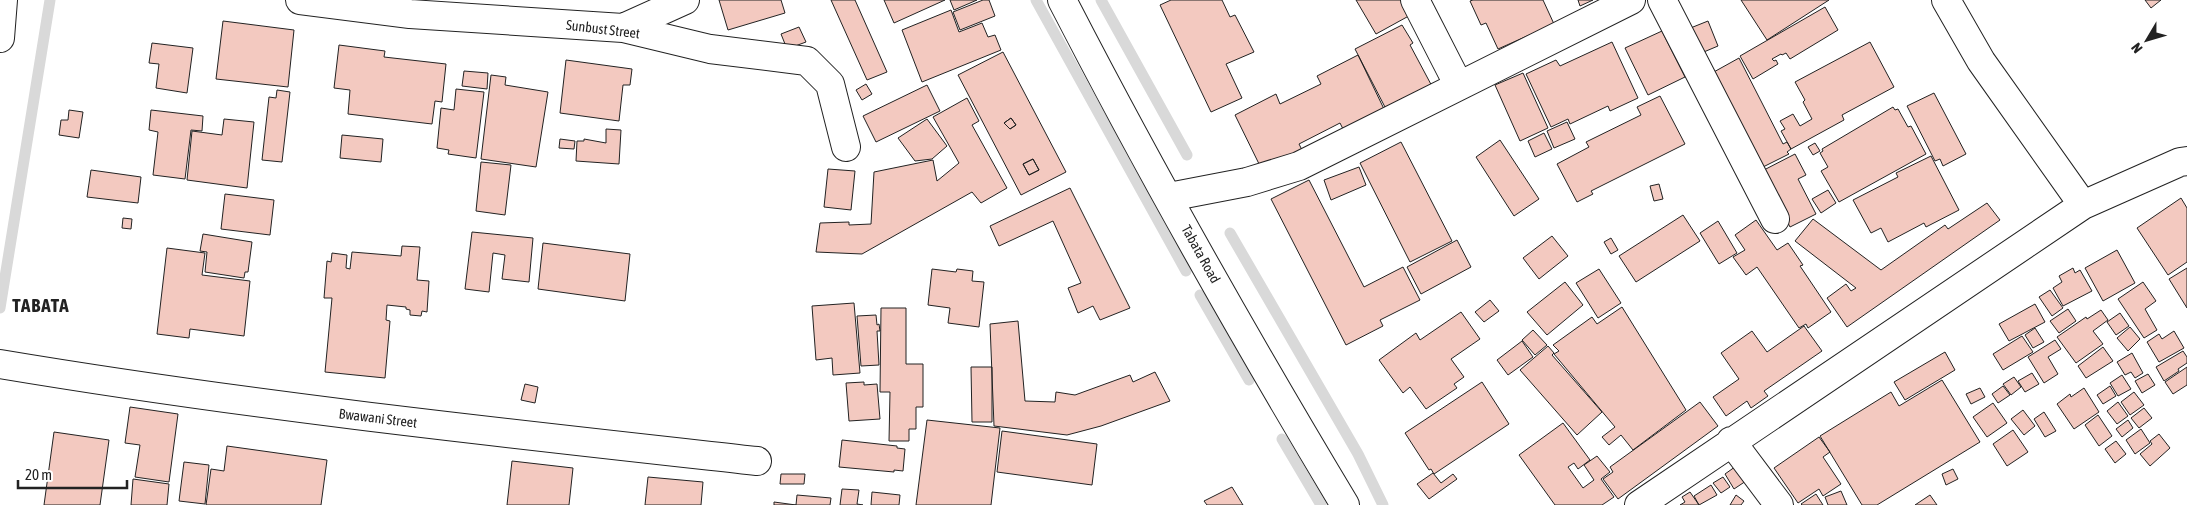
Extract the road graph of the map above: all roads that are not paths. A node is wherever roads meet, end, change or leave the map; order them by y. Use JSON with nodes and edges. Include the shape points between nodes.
{"nodes":[{"id":1,"x":3,"y":0,"type":"edge"},
{"id":2,"x":300,"y":0,"type":"edge"},
{"id":3,"x":686,"y":0,"type":"edge"},
{"id":4,"x":1062,"y":0,"type":"edge"},
{"id":5,"x":1415,"y":0,"type":"edge"},
{"id":6,"x":1631,"y":0,"type":"edge"},
{"id":7,"x":1662,"y":0,"type":"edge"},
{"id":8,"x":1946,"y":0,"type":"edge"},
{"id":9,"x":623,"y":28,"type":"junction"},
{"id":10,"x":0,"y":38,"type":"edge"},
{"id":11,"x":1459,"y":86,"type":"junction"},
{"id":12,"x":846,"y":147,"type":"dead end"},
{"id":13,"x":2187,"y":162,"type":"edge"},
{"id":14,"x":1169,"y":197,"type":"junction"},
{"id":15,"x":2083,"y":205,"type":"junction"},
{"id":16,"x":1775,"y":219,"type":"dead end"},
{"id":17,"x":0,"y":364,"type":"edge"},
{"id":18,"x":1731,"y":441,"type":"junction"},
{"id":19,"x":757,"y":461,"type":"dead end"},
{"id":20,"x":1345,"y":505,"type":"edge"},
{"id":21,"x":1639,"y":505,"type":"edge"},
{"id":22,"x":1779,"y":505,"type":"edge"}],
"edges":[{"from":1,"to":10,"type":"street"},
{"from":2,"to":9,"type":"street","name":"Sunbust Street","via":[[410,14]]},
{"from":3,"to":9,"type":"street"},
{"from":4,"to":14,"type":"street","name":"Tabata Road"},
{"from":5,"to":11,"type":"street"},
{"from":6,"to":11,"type":"street"},
{"from":7,"to":16,"type":"street"},
{"from":8,"to":15,"type":"street","via":[[1981,61]]},
{"from":9,"to":12,"type":"street","name":"Sunbust Street","via":[[710,49],[808,61],[830,84]]},
{"from":11,"to":14,"type":"street","via":[[1298,166],[1247,182]]},
{"from":13,"to":15,"type":"street","via":[[2180,162]]},
{"from":14,"to":20,"type":"street","name":"Tabata Road"},
{"from":15,"to":18,"type":"street"},
{"from":17,"to":19,"type":"street","name":"Bwawani Street","via":[[258,404]]},
{"from":18,"to":21,"type":"street"},
{"from":18,"to":22,"type":"street"}]}
